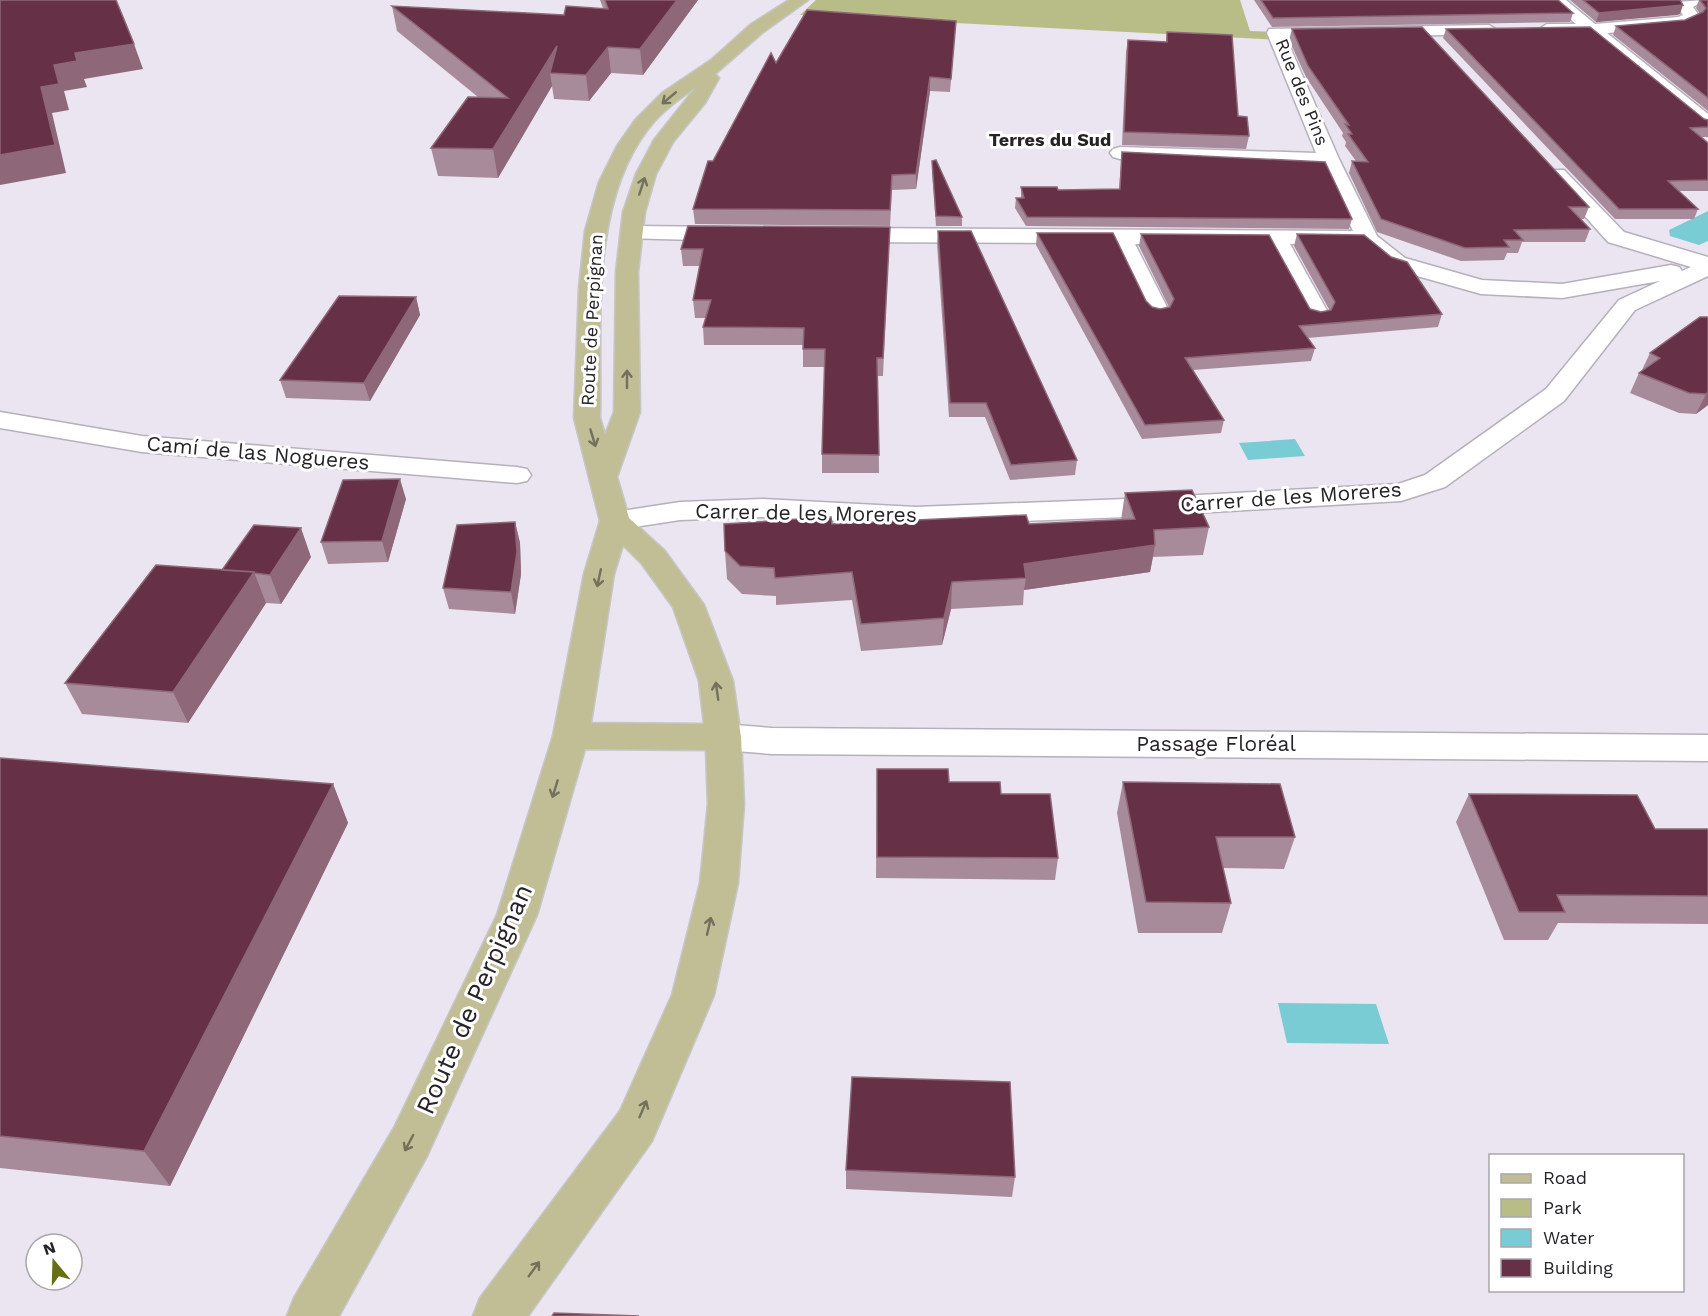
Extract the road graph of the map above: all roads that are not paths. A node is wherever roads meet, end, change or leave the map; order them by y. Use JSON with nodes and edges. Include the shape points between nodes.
{"nodes":[{"id":1,"x":772,"y":0,"type":"edge"},
{"id":2,"x":800,"y":0,"type":"edge"},
{"id":3,"x":1556,"y":0,"type":"edge"},
{"id":4,"x":1696,"y":0,"type":"edge"},
{"id":5,"x":756,"y":29,"type":"junction"},
{"id":6,"x":1591,"y":29,"type":"junction"},
{"id":7,"x":1423,"y":30,"type":"junction"},
{"id":8,"x":1502,"y":30,"type":"edge"},
{"id":9,"x":1524,"y":30,"type":"edge"},
{"id":10,"x":1439,"y":48,"type":"edge"},
{"id":11,"x":717,"y":64,"type":"junction"},
{"id":12,"x":1699,"y":91,"type":"edge"},
{"id":13,"x":1671,"y":92,"type":"junction"},
{"id":14,"x":1708,"y":123,"type":"edge"},
{"id":15,"x":1120,"y":153,"type":"edge"},
{"id":16,"x":1329,"y":159,"type":"junction"},
{"id":17,"x":1543,"y":159,"type":"edge"},
{"id":18,"x":633,"y":233,"type":"junction"},
{"id":19,"x":752,"y":234,"type":"edge"},
{"id":20,"x":824,"y":235,"type":"edge"},
{"id":21,"x":1121,"y":237,"type":"junction"},
{"id":22,"x":1276,"y":238,"type":"junction"},
{"id":23,"x":1368,"y":239,"type":"junction"},
{"id":24,"x":1708,"y":266,"type":"edge"},
{"id":25,"x":1158,"y":313,"type":"edge"},
{"id":26,"x":1318,"y":316,"type":"edge"},
{"id":27,"x":0,"y":420,"type":"edge"},
{"id":28,"x":517,"y":475,"type":"dead end"},
{"id":29,"x":604,"y":476,"type":"junction"},
{"id":30,"x":615,"y":522,"type":"junction"},
{"id":31,"x":571,"y":735,"type":"junction"},
{"id":32,"x":723,"y":737,"type":"junction"},
{"id":33,"x":1708,"y":748,"type":"edge"},
{"id":34,"x":312,"y":1316,"type":"edge"},
{"id":35,"x":498,"y":1316,"type":"edge"}],
"edges":[{"from":1,"to":5,"type":"main road","name":"Route de Perpignan"},
{"from":2,"to":5,"type":"main road","name":"Route de Perpignan"},
{"from":3,"to":6,"type":"street"},
{"from":4,"to":6,"type":"street","via":[[1684,5],[1692,17],[1681,22]]},
{"from":5,"to":11,"type":"main road","name":"Route de Perpignan"},
{"from":6,"to":9,"type":"street"},
{"from":6,"to":13,"type":"street"},
{"from":7,"to":8,"type":"street","name":"Rue des Pins"},
{"from":7,"to":10,"type":"street"},
{"from":7,"to":16,"type":"street","name":"Rue des Pins","via":[[1275,33]]},
{"from":18,"to":11,"type":"main road","name":"Route de Perpignan","one_way":true,"via":[[634,212],[646,174],[664,140],[698,99]]},
{"from":11,"to":29,"type":"main road","name":"Route de Perpignan","one_way":true,"via":[[669,97],[642,124],[609,182],[600,212],[591,288],[587,418]]},
{"from":12,"to":13,"type":"street"},
{"from":13,"to":14,"type":"street"},
{"from":15,"to":16,"type":"street"},
{"from":16,"to":23,"type":"street","name":"Rue des Pins"},
{"from":17,"to":24,"type":"street","via":[[1616,237]]},
{"from":18,"to":19,"type":"street"},
{"from":29,"to":18,"type":"main road","name":"Route de Perpignan","one_way":true,"via":[[627,412],[627,272]]},
{"from":20,"to":21,"type":"street"},
{"from":21,"to":22,"type":"street"},
{"from":21,"to":25,"type":"street"},
{"from":22,"to":23,"type":"street"},
{"from":22,"to":26,"type":"street"},
{"from":23,"to":24,"type":"street","via":[[1397,263],[1481,287],[1562,291]]},
{"from":24,"to":30,"type":"street","name":"Carrer de les Moreres","via":[[1627,305],[1555,395],[1435,481],[1401,492],[916,516],[763,508],[680,511]]},
{"from":27,"to":28,"type":"street","name":"Camí de las Nogueres","via":[[142,444]]},
{"from":29,"to":30,"type":"main road","name":"Route de Perpignan"},
{"from":30,"to":31,"type":"main road","name":"Route de Perpignan","one_way":true,"via":[[599,574]]},
{"from":32,"to":30,"type":"main road","one_way":true,"via":[[716,681],[688,605],[653,557]]},
{"from":31,"to":32,"type":"main road"},
{"from":31,"to":34,"type":"main road","name":"Route de Perpignan","one_way":true,"via":[[517,915],[411,1141]]},
{"from":32,"to":33,"type":"street","name":"Passage Floréal","via":[[784,741]]},
{"from":35,"to":32,"type":"main road","one_way":true,"via":[[636,1126],[693,995],[719,884],[726,804]]}]}
